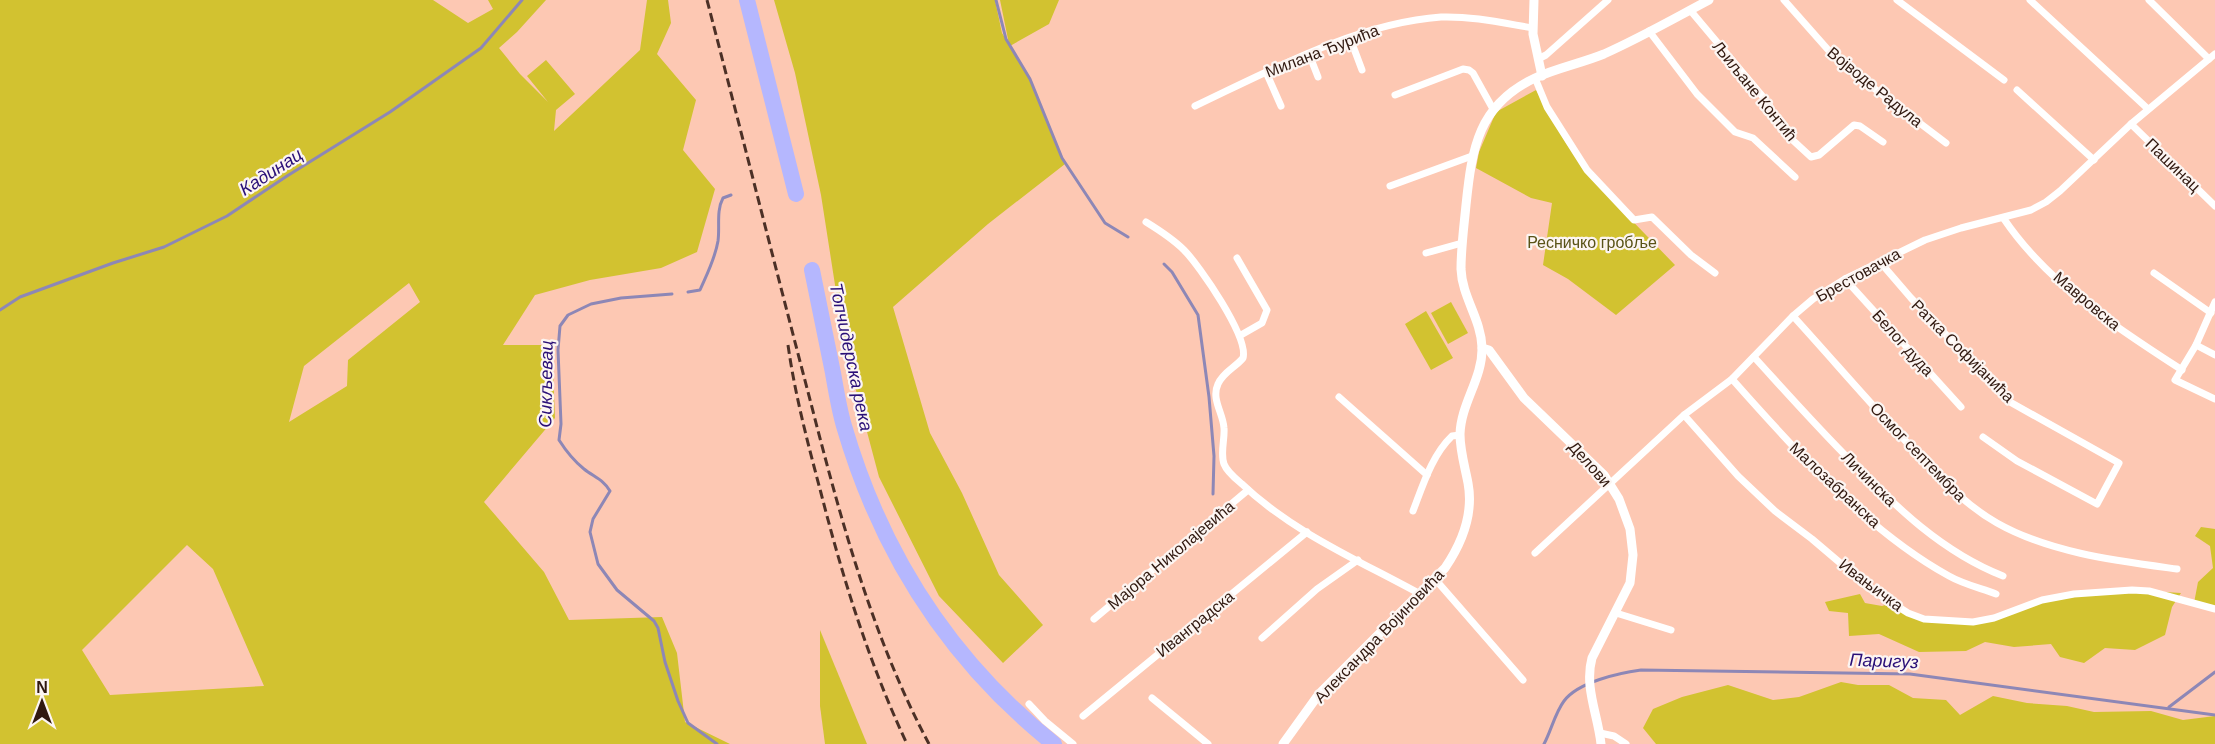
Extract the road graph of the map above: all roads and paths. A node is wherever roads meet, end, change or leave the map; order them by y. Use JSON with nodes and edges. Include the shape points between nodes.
{"nodes":[{"id":1,"x":1534,"y":0,"type":"edge"},
{"id":2,"x":1608,"y":0,"type":"edge"},
{"id":3,"x":1709,"y":0,"type":"edge"},
{"id":4,"x":1784,"y":0,"type":"edge"},
{"id":5,"x":1897,"y":0,"type":"edge"},
{"id":6,"x":2030,"y":0,"type":"edge"},
{"id":7,"x":2149,"y":0,"type":"edge"},
{"id":8,"x":1690,"y":10,"type":"junction"},
{"id":9,"x":1533,"y":28,"type":"junction"},
{"id":10,"x":1649,"y":31,"type":"junction"},
{"id":11,"x":1350,"y":38,"type":"junction"},
{"id":12,"x":1309,"y":54,"type":"junction"},
{"id":13,"x":2212,"y":57,"type":"edge"},
{"id":14,"x":1538,"y":59,"type":"junction"},
{"id":15,"x":1362,"y":70,"type":"dead end"},
{"id":16,"x":1266,"y":72,"type":"junction"},
{"id":17,"x":1318,"y":77,"type":"dead end"},
{"id":18,"x":1538,"y":77,"type":"junction"},
{"id":19,"x":2004,"y":80,"type":"dead end"},
{"id":20,"x":2017,"y":90,"type":"dead end"},
{"id":21,"x":1395,"y":95,"type":"dead end"},
{"id":22,"x":1195,"y":106,"type":"dead end"},
{"id":23,"x":1281,"y":106,"type":"dead end"},
{"id":24,"x":1493,"y":109,"type":"junction"},
{"id":25,"x":2148,"y":110,"type":"junction"},
{"id":26,"x":2131,"y":124,"type":"junction"},
{"id":27,"x":1883,"y":142,"type":"dead end"},
{"id":28,"x":1946,"y":143,"type":"dead end"},
{"id":29,"x":1472,"y":156,"type":"junction"},
{"id":30,"x":2094,"y":159,"type":"junction"},
{"id":31,"x":1795,"y":177,"type":"dead end"},
{"id":32,"x":1390,"y":186,"type":"dead end"},
{"id":33,"x":2215,"y":206,"type":"edge"},
{"id":34,"x":2004,"y":219,"type":"junction"},
{"id":35,"x":1146,"y":222,"type":"dead end"},
{"id":36,"x":1462,"y":243,"type":"junction"},
{"id":37,"x":1426,"y":253,"type":"dead end"},
{"id":38,"x":1237,"y":258,"type":"dead end"},
{"id":39,"x":1880,"y":262,"type":"junction"},
{"id":40,"x":1715,"y":273,"type":"dead end"},
{"id":41,"x":2154,"y":273,"type":"dead end"},
{"id":42,"x":1845,"y":279,"type":"junction"},
{"id":43,"x":2215,"y":302,"type":"edge"},
{"id":44,"x":1793,"y":316,"type":"junction"},
{"id":45,"x":2212,"y":316,"type":"edge"},
{"id":46,"x":1241,"y":335,"type":"junction"},
{"id":47,"x":2196,"y":345,"type":"junction"},
{"id":48,"x":1482,"y":348,"type":"junction"},
{"id":49,"x":2215,"y":355,"type":"edge"},
{"id":50,"x":1754,"y":357,"type":"junction"},
{"id":51,"x":2182,"y":370,"type":"junction"},
{"id":52,"x":1732,"y":379,"type":"junction"},
{"id":53,"x":1340,"y":397,"type":"dead end"},
{"id":54,"x":2215,"y":399,"type":"edge"},
{"id":55,"x":1960,"y":407,"type":"dead end"},
{"id":56,"x":1684,"y":416,"type":"junction"},
{"id":57,"x":1460,"y":435,"type":"junction"},
{"id":58,"x":1983,"y":437,"type":"dead end"},
{"id":59,"x":1427,"y":475,"type":"junction"},
{"id":60,"x":1610,"y":483,"type":"junction"},
{"id":61,"x":1248,"y":490,"type":"junction"},
{"id":62,"x":1413,"y":511,"type":"dead end"},
{"id":63,"x":1307,"y":532,"type":"junction"},
{"id":64,"x":1535,"y":553,"type":"dead end"},
{"id":65,"x":1358,"y":560,"type":"junction"},
{"id":66,"x":2177,"y":569,"type":"dead end"},
{"id":67,"x":2003,"y":576,"type":"dead end"},
{"id":68,"x":1435,"y":579,"type":"junction"},
{"id":69,"x":1420,"y":594,"type":"junction"},
{"id":70,"x":1996,"y":594,"type":"dead end"},
{"id":71,"x":2215,"y":609,"type":"edge"},
{"id":72,"x":1616,"y":613,"type":"junction"},
{"id":73,"x":1094,"y":619,"type":"dead end"},
{"id":74,"x":1671,"y":630,"type":"dead end"},
{"id":75,"x":1262,"y":638,"type":"dead end"},
{"id":76,"x":1523,"y":681,"type":"dead end"},
{"id":77,"x":1152,"y":698,"type":"dead end"},
{"id":78,"x":1029,"y":704,"type":"dead end"},
{"id":79,"x":1083,"y":716,"type":"dead end"},
{"id":80,"x":1600,"y":733,"type":"junction"},
{"id":81,"x":1074,"y":744,"type":"edge"},
{"id":82,"x":1208,"y":744,"type":"edge"},
{"id":83,"x":1283,"y":744,"type":"edge"},
{"id":84,"x":1601,"y":744,"type":"edge"},
{"id":85,"x":1626,"y":744,"type":"edge"}],
"edges":[{"from":1,"to":9,"type":"street"},
{"from":2,"to":14,"type":"street"},
{"from":3,"to":8,"type":"street"},
{"from":4,"to":28,"type":"street","name":"Војводе Радула","via":[[1838,61]]},
{"from":5,"to":19,"type":"street"},
{"from":6,"to":25,"type":"street"},
{"from":7,"to":13,"type":"street"},
{"from":8,"to":10,"type":"street"},
{"from":8,"to":27,"type":"street","name":"Љиљане Контић","via":[[1769,104],[1785,133],[1811,157],[1819,155],[1854,125]]},
{"from":9,"to":11,"type":"street","name":"Милана Ђурића","via":[[1439,18],[1381,27]]},
{"from":9,"to":14,"type":"street"},
{"from":10,"to":18,"type":"street","via":[[1604,54]]},
{"from":10,"to":31,"type":"street","via":[[1697,94],[1735,132],[1753,138]]},
{"from":11,"to":12,"type":"street","name":"Милана Ђурића"},
{"from":11,"to":15,"type":"street"},
{"from":12,"to":16,"type":"street","name":"Милана Ђурића"},
{"from":12,"to":17,"type":"street"},
{"from":13,"to":25,"type":"street","name":"Брестовачка"},
{"from":14,"to":18,"type":"street"},
{"from":16,"to":22,"type":"street","name":"Милана Ђурића"},
{"from":16,"to":23,"type":"street"},
{"from":18,"to":24,"type":"street"},
{"from":18,"to":40,"type":"street","via":[[1547,107],[1587,170],[1634,220],[1652,217]]},
{"from":20,"to":30,"type":"street"},
{"from":21,"to":24,"type":"street","via":[[1463,69],[1473,73]]},
{"from":24,"to":29,"type":"street","via":[[1478,135]]},
{"from":25,"to":26,"type":"street","name":"Брестовачка"},
{"from":26,"to":30,"type":"street","name":"Брестовачка"},
{"from":26,"to":33,"type":"street","name":"Пашинац"},
{"from":29,"to":32,"type":"street"},
{"from":29,"to":36,"type":"street"},
{"from":30,"to":34,"type":"street","name":"Брестовачка","via":[[2046,202]]},
{"from":34,"to":39,"type":"street","name":"Брестовачка","via":[[1933,237]]},
{"from":34,"to":51,"type":"street","name":"Мавровска","via":[[2028,250],[2088,306]]},
{"from":35,"to":46,"type":"street","via":[[1191,257]]},
{"from":36,"to":37,"type":"street"},
{"from":36,"to":48,"type":"street","via":[[1463,286],[1480,331]]},
{"from":38,"to":46,"type":"street","via":[[1267,310],[1262,323]]},
{"from":39,"to":42,"type":"street","name":"Брестовачка"},
{"from":39,"to":58,"type":"street","name":"Ратка Софијанића","via":[[2010,402],[2120,464],[2097,504],[2017,461]]},
{"from":41,"to":45,"type":"street"},
{"from":42,"to":44,"type":"street","name":"Брестовачка","via":[[1813,298]]},
{"from":42,"to":55,"type":"street","name":"Белог дуда"},
{"from":43,"to":45,"type":"street"},
{"from":44,"to":50,"type":"street","name":"Брестовачка"},
{"from":44,"to":66,"type":"street","name":"Осмог септембра","via":[[1869,403],[1964,501],[1998,524],[2038,541],[2104,559]]},
{"from":45,"to":47,"type":"street"},
{"from":46,"to":61,"type":"street","via":[[1243,358],[1221,378],[1216,394],[1224,426],[1224,465]]},
{"from":47,"to":49,"type":"street"},
{"from":47,"to":51,"type":"street"},
{"from":48,"to":57,"type":"street","name":"Александра Војиновића"},
{"from":48,"to":60,"type":"street","name":"Делови","via":[[1489,350],[1524,398]]},
{"from":50,"to":52,"type":"street","name":"Брестовачка"},
{"from":50,"to":67,"type":"street","name":"Личинска","via":[[1811,420],[1924,531],[1967,560]]},
{"from":51,"to":54,"type":"street","via":[[2175,380]]},
{"from":52,"to":56,"type":"street","name":"Брестовачка"},
{"from":52,"to":70,"type":"street","name":"Малозабранска","via":[[1780,434],[1903,547],[1951,577]]},
{"from":53,"to":59,"type":"street"},
{"from":56,"to":60,"type":"street","name":"Брестовачка"},
{"from":56,"to":71,"type":"street","name":"Ивањичка","via":[[1775,511],[1872,590],[1924,619],[1973,622],[2042,600],[2132,590]]},
{"from":57,"to":59,"type":"street","via":[[1449,439]]},
{"from":57,"to":68,"type":"street","name":"Александра Војиновића","via":[[1469,494],[1468,517],[1460,544]]},
{"from":59,"to":62,"type":"street"},
{"from":60,"to":64,"type":"street","name":"Брестовачка"},
{"from":60,"to":72,"type":"street","name":"Делови","via":[[1630,528],[1633,555],[1630,584]]},
{"from":61,"to":63,"type":"street"},
{"from":61,"to":73,"type":"street","name":"Мајора Николајевића"},
{"from":63,"to":65,"type":"street"},
{"from":63,"to":79,"type":"street","name":"Иванградска"},
{"from":65,"to":69,"type":"street"},
{"from":65,"to":75,"type":"street","via":[[1317,589]]},
{"from":68,"to":69,"type":"street","name":"Александра Војиновића"},
{"from":68,"to":76,"type":"street"},
{"from":69,"to":83,"type":"street","name":"Александра Војиновића","via":[[1319,694]]},
{"from":72,"to":74,"type":"street"},
{"from":72,"to":80,"type":"street","name":"Делови","via":[[1592,658],[1589,682]]},
{"from":77,"to":82,"type":"street"},
{"from":78,"to":81,"type":"street"},
{"from":80,"to":84,"type":"street","name":"Делови"},
{"from":80,"to":85,"type":"street"}]}
